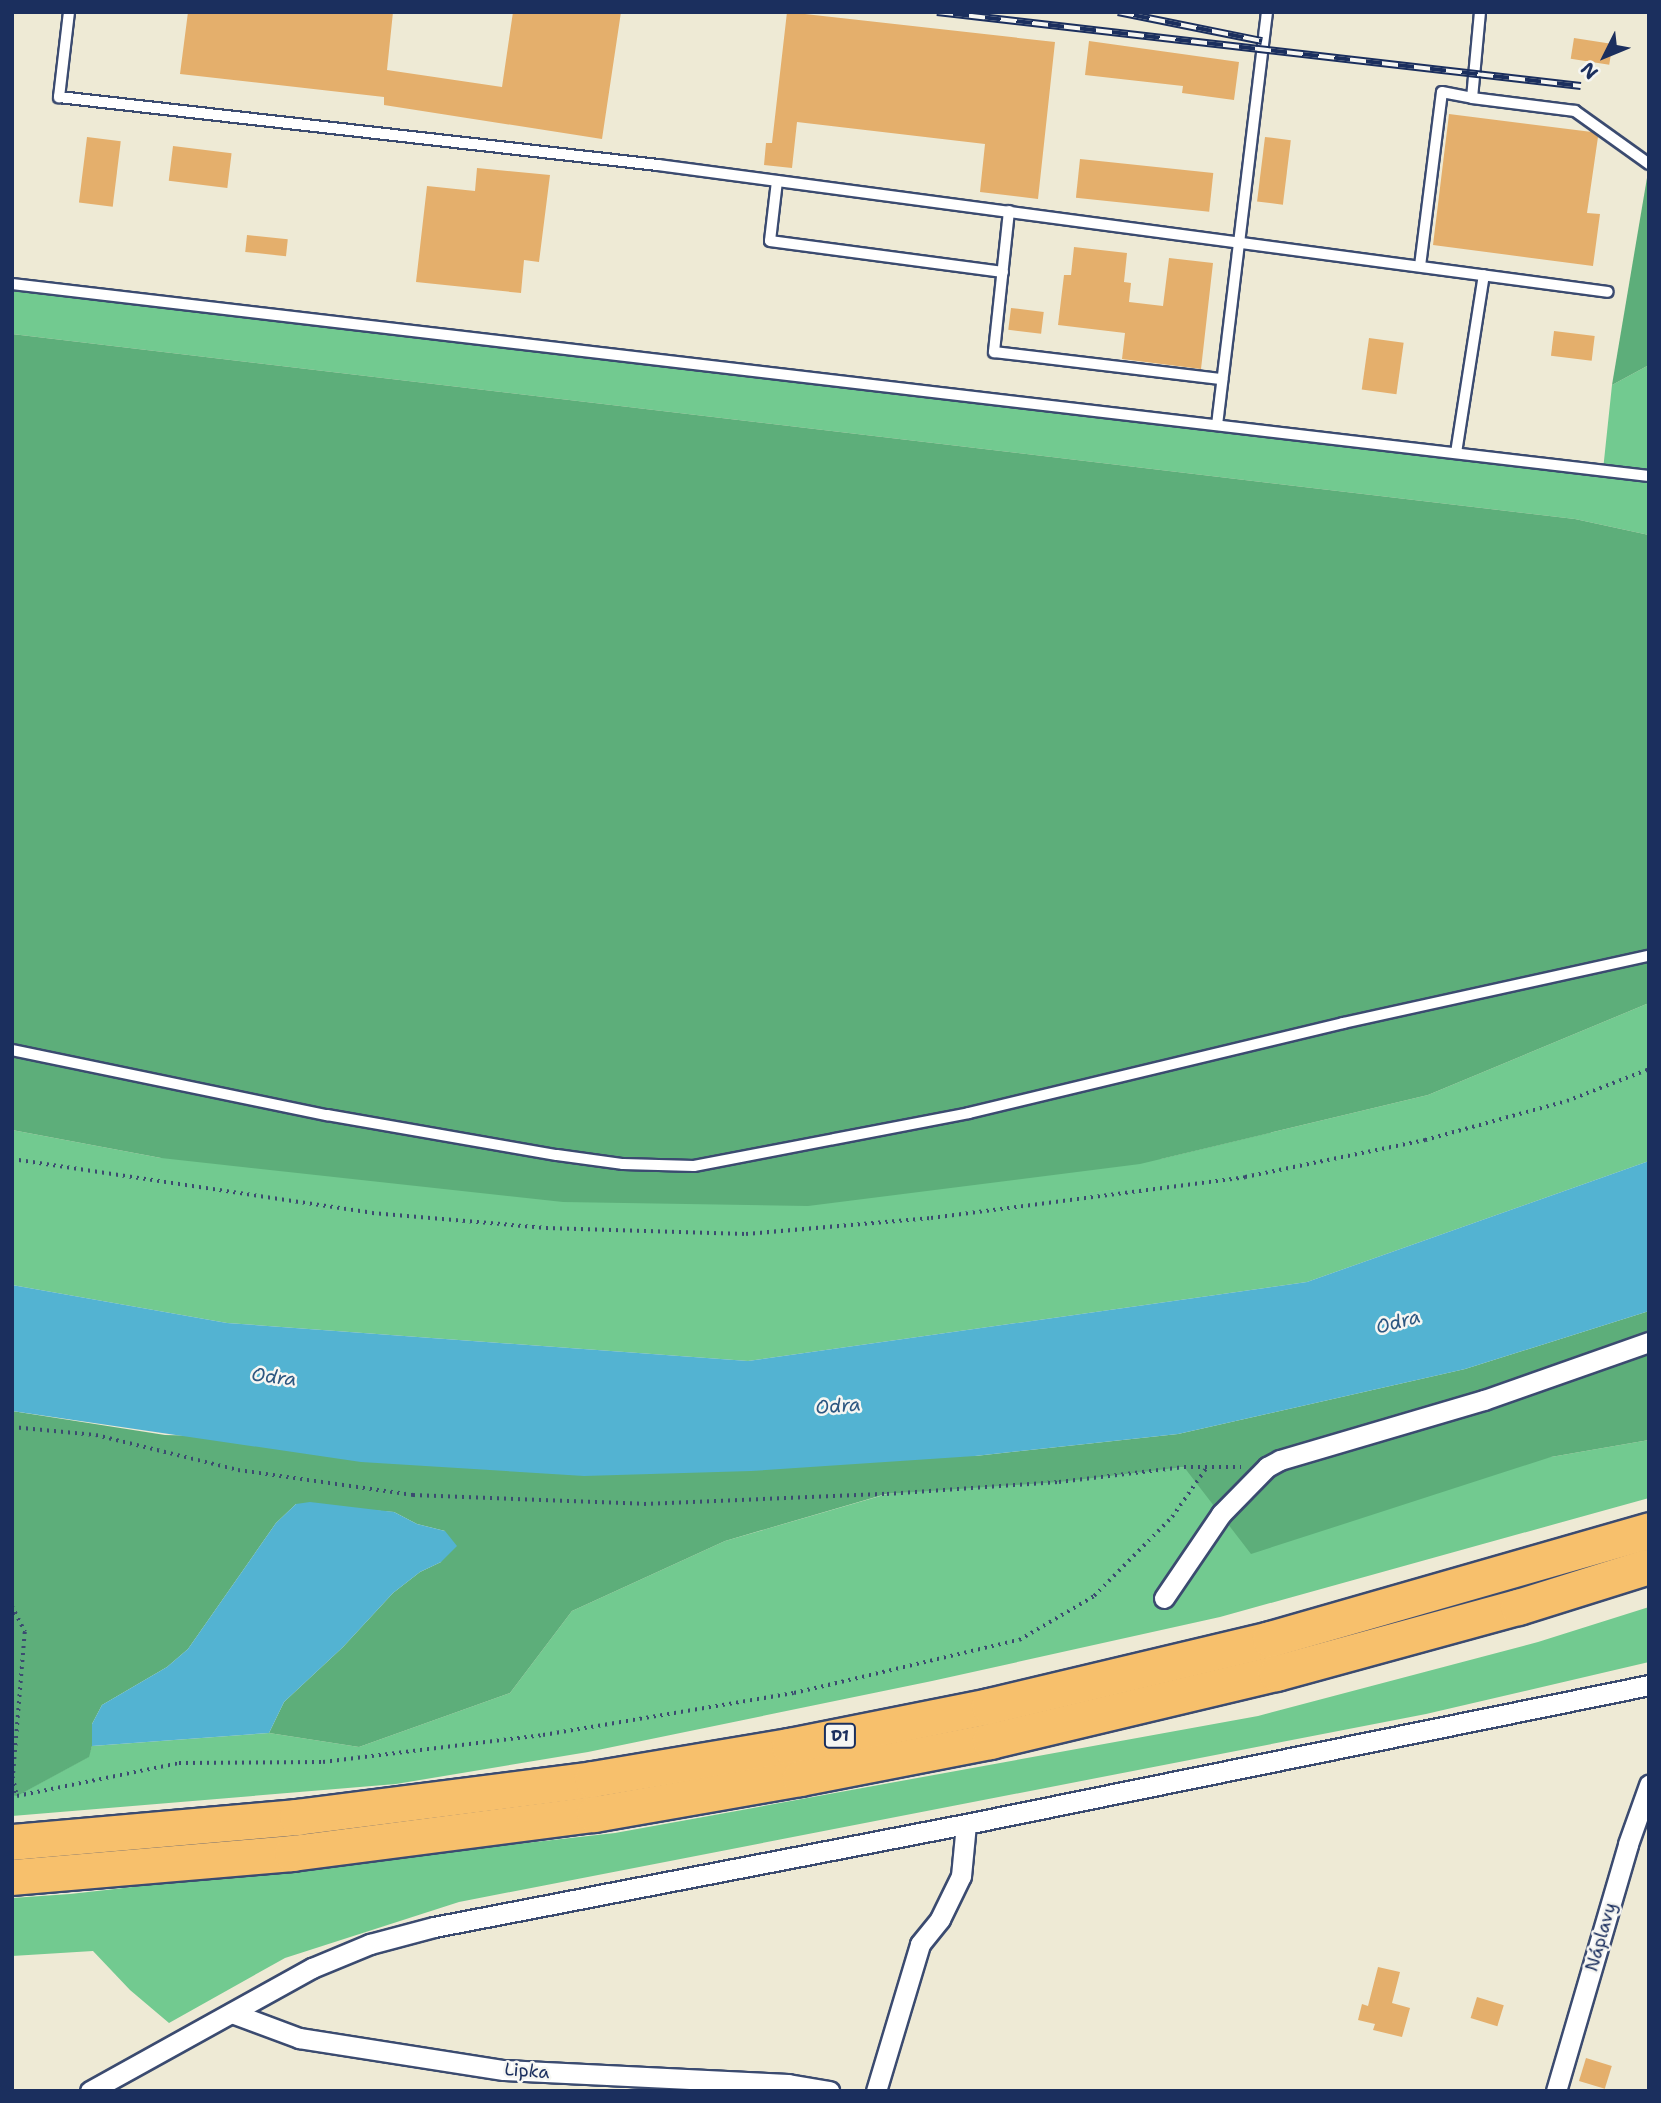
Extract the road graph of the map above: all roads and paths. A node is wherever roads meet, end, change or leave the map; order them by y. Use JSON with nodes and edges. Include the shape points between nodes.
{"nodes":[{"id":1,"x":69,"y":12,"type":"edge"},
{"id":2,"x":1267,"y":12,"type":"edge"},
{"id":3,"x":1480,"y":12,"type":"edge"},
{"id":4,"x":1472,"y":98,"type":"junction"},
{"id":5,"x":1649,"y":164,"type":"edge"},
{"id":6,"x":777,"y":181,"type":"junction"},
{"id":7,"x":1009,"y":211,"type":"junction"},
{"id":8,"x":1239,"y":242,"type":"junction"},
{"id":9,"x":1420,"y":266,"type":"junction"},
{"id":10,"x":1003,"y":272,"type":"junction"},
{"id":11,"x":1484,"y":275,"type":"junction"},
{"id":12,"x":12,"y":284,"type":"edge"},
{"id":13,"x":1608,"y":292,"type":"dead end"},
{"id":14,"x":1222,"y":379,"type":"junction"},
{"id":15,"x":1217,"y":425,"type":"junction"},
{"id":16,"x":1456,"y":453,"type":"junction"},
{"id":17,"x":1649,"y":476,"type":"edge"},
{"id":18,"x":1649,"y":956,"type":"edge"},
{"id":19,"x":12,"y":1050,"type":"edge"},
{"id":20,"x":1649,"y":1069,"type":"edge"},
{"id":21,"x":12,"y":1159,"type":"edge"},
{"id":22,"x":1649,"y":1342,"type":"edge"},
{"id":23,"x":12,"y":1427,"type":"edge"},
{"id":24,"x":1208,"y":1467,"type":"junction"},
{"id":25,"x":1267,"y":1467,"type":"junction"},
{"id":26,"x":1649,"y":1530,"type":"edge"},
{"id":27,"x":1649,"y":1566,"type":"edge"},
{"id":28,"x":1164,"y":1598,"type":"dead end"},
{"id":29,"x":12,"y":1606,"type":"edge"},
{"id":30,"x":1649,"y":1685,"type":"edge"},
{"id":31,"x":1649,"y":1785,"type":"edge"},
{"id":32,"x":966,"y":1824,"type":"junction"},
{"id":33,"x":12,"y":1842,"type":"edge"},
{"id":34,"x":12,"y":1877,"type":"edge"},
{"id":35,"x":232,"y":2013,"type":"junction"},
{"id":36,"x":90,"y":2091,"type":"edge"},
{"id":37,"x":829,"y":2091,"type":"edge"},
{"id":38,"x":876,"y":2091,"type":"edge"},
{"id":39,"x":1556,"y":2091,"type":"edge"}],
"edges":[{"from":1,"to":6,"type":"lane","via":[[59,97]]},
{"from":2,"to":8,"type":"lane"},
{"from":3,"to":4,"type":"lane"},
{"from":4,"to":5,"type":"lane","via":[[1575,111]]},
{"from":4,"to":9,"type":"lane","via":[[1442,92]]},
{"from":6,"to":7,"type":"lane"},
{"from":6,"to":10,"type":"lane","via":[[770,241]]},
{"from":7,"to":8,"type":"lane"},
{"from":7,"to":10,"type":"lane"},
{"from":8,"to":9,"type":"lane"},
{"from":8,"to":14,"type":"lane"},
{"from":9,"to":11,"type":"lane"},
{"from":10,"to":14,"type":"lane","via":[[994,352]]},
{"from":11,"to":13,"type":"lane"},
{"from":11,"to":16,"type":"lane"},
{"from":12,"to":15,"type":"lane"},
{"from":14,"to":15,"type":"lane"},
{"from":15,"to":16,"type":"lane"},
{"from":16,"to":17,"type":"lane"},
{"from":18,"to":19,"type":"lane","via":[[1343,1023],[969,1114],[694,1166],[623,1164],[557,1155],[327,1115]]},
{"from":20,"to":21,"type":"path","via":[[1567,1101],[1425,1140],[1245,1177],[931,1218],[746,1234],[546,1228],[372,1213]]},
{"from":22,"to":25,"type":"street","via":[[1484,1400]]},
{"from":23,"to":24,"type":"path","via":[[96,1435],[238,1470],[413,1495],[644,1504],[887,1494]]},
{"from":24,"to":25,"type":"path"},
{"from":24,"to":29,"type":"path","via":[[1172,1517],[1094,1596],[1018,1640],[794,1693],[543,1735],[323,1762],[179,1763],[18,1796],[13,1777],[24,1632]]},
{"from":25,"to":28,"type":"street","via":[[1221,1514]]},
{"from":26,"to":33,"type":"highway","number":"D1","via":[[1270,1639],[989,1706],[789,1746],[592,1779],[297,1817]]},
{"from":27,"to":34,"type":"highway","number":"D1","via":[[1276,1673],[990,1741],[800,1778],[594,1814],[292,1853]]},
{"from":30,"to":32,"type":"street"},
{"from":31,"to":39,"type":"street","name":"Náplavy"},
{"from":32,"to":35,"type":"street","via":[[396,1937],[312,1968]]},
{"from":32,"to":38,"type":"street","via":[[961,1876],[940,1919],[920,1944]]},
{"from":35,"to":36,"type":"street"},
{"from":35,"to":37,"type":"street","name":"Lipka","via":[[299,2038],[504,2070],[788,2084]]}]}
